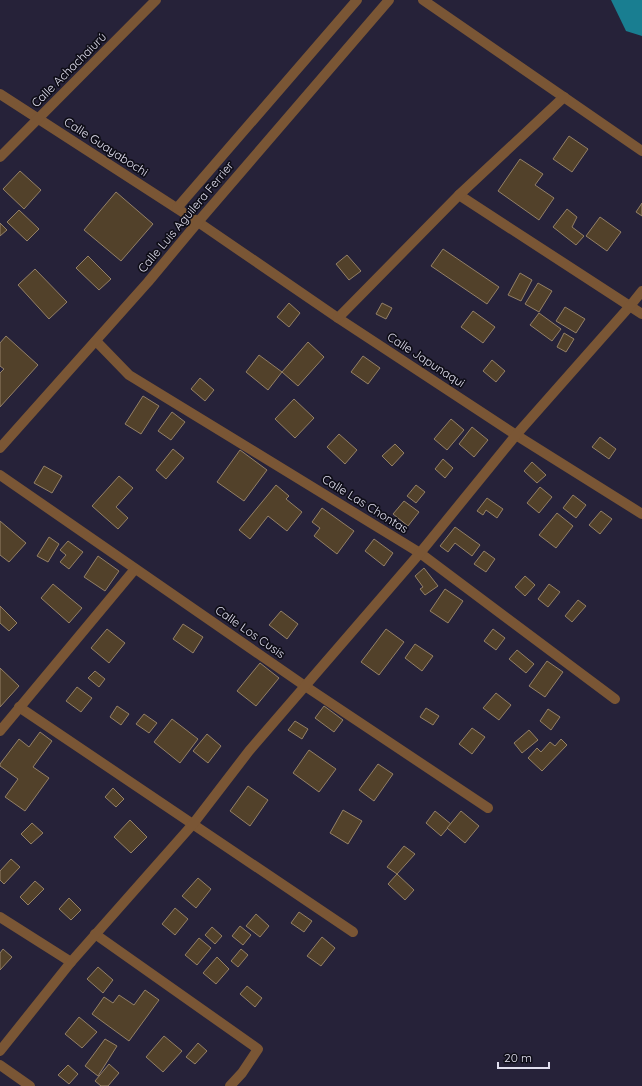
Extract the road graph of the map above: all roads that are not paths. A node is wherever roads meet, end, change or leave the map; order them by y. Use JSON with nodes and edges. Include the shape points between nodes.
{"nodes":[{"id":1,"x":156,"y":0,"type":"edge"},
{"id":2,"x":357,"y":0,"type":"edge"},
{"id":3,"x":389,"y":0,"type":"edge"},
{"id":4,"x":423,"y":0,"type":"edge"},
{"id":5,"x":0,"y":94,"type":"edge"},
{"id":6,"x":564,"y":97,"type":"junction"},
{"id":7,"x":39,"y":119,"type":"junction"},
{"id":8,"x":642,"y":151,"type":"edge"},
{"id":9,"x":0,"y":157,"type":"edge"},
{"id":10,"x":459,"y":195,"type":"junction"},
{"id":11,"x":177,"y":208,"type":"junction"},
{"id":12,"x":198,"y":222,"type":"junction"},
{"id":13,"x":642,"y":291,"type":"edge"},
{"id":14,"x":630,"y":306,"type":"junction"},
{"id":15,"x":642,"y":314,"type":"edge"},
{"id":16,"x":338,"y":318,"type":"junction"},
{"id":17,"x":96,"y":341,"type":"junction"},
{"id":18,"x":516,"y":435,"type":"junction"},
{"id":19,"x":0,"y":448,"type":"edge"},
{"id":20,"x":0,"y":475,"type":"edge"},
{"id":21,"x":642,"y":514,"type":"edge"},
{"id":22,"x":420,"y":553,"type":"junction"},
{"id":23,"x":135,"y":569,"type":"junction"},
{"id":24,"x":305,"y":686,"type":"junction"},
{"id":25,"x":616,"y":699,"type":"dead end"},
{"id":26,"x":19,"y":707,"type":"junction"},
{"id":27,"x":0,"y":731,"type":"edge"},
{"id":28,"x":488,"y":808,"type":"dead end"},
{"id":29,"x":193,"y":824,"type":"junction"},
{"id":30,"x":0,"y":917,"type":"edge"},
{"id":31,"x":353,"y":932,"type":"dead end"},
{"id":32,"x":95,"y":934,"type":"junction"},
{"id":33,"x":71,"y":962,"type":"junction"},
{"id":34,"x":0,"y":1051,"type":"edge"},
{"id":35,"x":0,"y":1065,"type":"edge"},
{"id":36,"x":30,"y":1086,"type":"edge"},
{"id":37,"x":230,"y":1086,"type":"edge"}],
"edges":[{"from":1,"to":7,"type":"street","name":"Calle Achachaiurú"},
{"from":2,"to":11,"type":"street"},
{"from":3,"to":12,"type":"street","name":"Calle Luis Aguilera Ferrier"},
{"from":4,"to":6,"type":"street"},
{"from":5,"to":7,"type":"street","name":"Calle Guayabochi"},
{"from":6,"to":8,"type":"street"},
{"from":6,"to":10,"type":"street"},
{"from":7,"to":9,"type":"street","name":"Calle Achachaiurú"},
{"from":7,"to":11,"type":"street","name":"Calle Guayabochi"},
{"from":10,"to":14,"type":"street"},
{"from":10,"to":16,"type":"street"},
{"from":11,"to":12,"type":"street","name":"Calle Guayabochi"},
{"from":12,"to":16,"type":"street","name":"Calle Japunaqui"},
{"from":12,"to":17,"type":"street","name":"Calle Luis Aguilera Ferrier"},
{"from":13,"to":14,"type":"street"},
{"from":14,"to":15,"type":"street"},
{"from":14,"to":18,"type":"street"},
{"from":16,"to":18,"type":"street","name":"Calle Japunaqui"},
{"from":17,"to":19,"type":"street","name":"Calle Luis Aguilera Ferrier"},
{"from":17,"to":22,"type":"street","name":"Calle Las Chontas","via":[[129,375]]},
{"from":18,"to":21,"type":"street","name":"Calle Japunaqui"},
{"from":18,"to":22,"type":"street"},
{"from":20,"to":23,"type":"street","name":"Calle Los Cusis"},
{"from":22,"to":24,"type":"street"},
{"from":22,"to":25,"type":"street","name":"Calle Las Chontas"},
{"from":23,"to":24,"type":"street","name":"Calle Los Cusis"},
{"from":23,"to":26,"type":"street"},
{"from":24,"to":28,"type":"street","name":"Calle Los Cusis"},
{"from":24,"to":29,"type":"street","via":[[249,751]]},
{"from":26,"to":27,"type":"street"},
{"from":26,"to":29,"type":"street"},
{"from":29,"to":31,"type":"street"},
{"from":29,"to":32,"type":"street"},
{"from":30,"to":33,"type":"street"},
{"from":32,"to":33,"type":"street"},
{"from":32,"to":37,"type":"street","via":[[258,1049]]},
{"from":33,"to":34,"type":"street"},
{"from":35,"to":36,"type":"street"}]}
